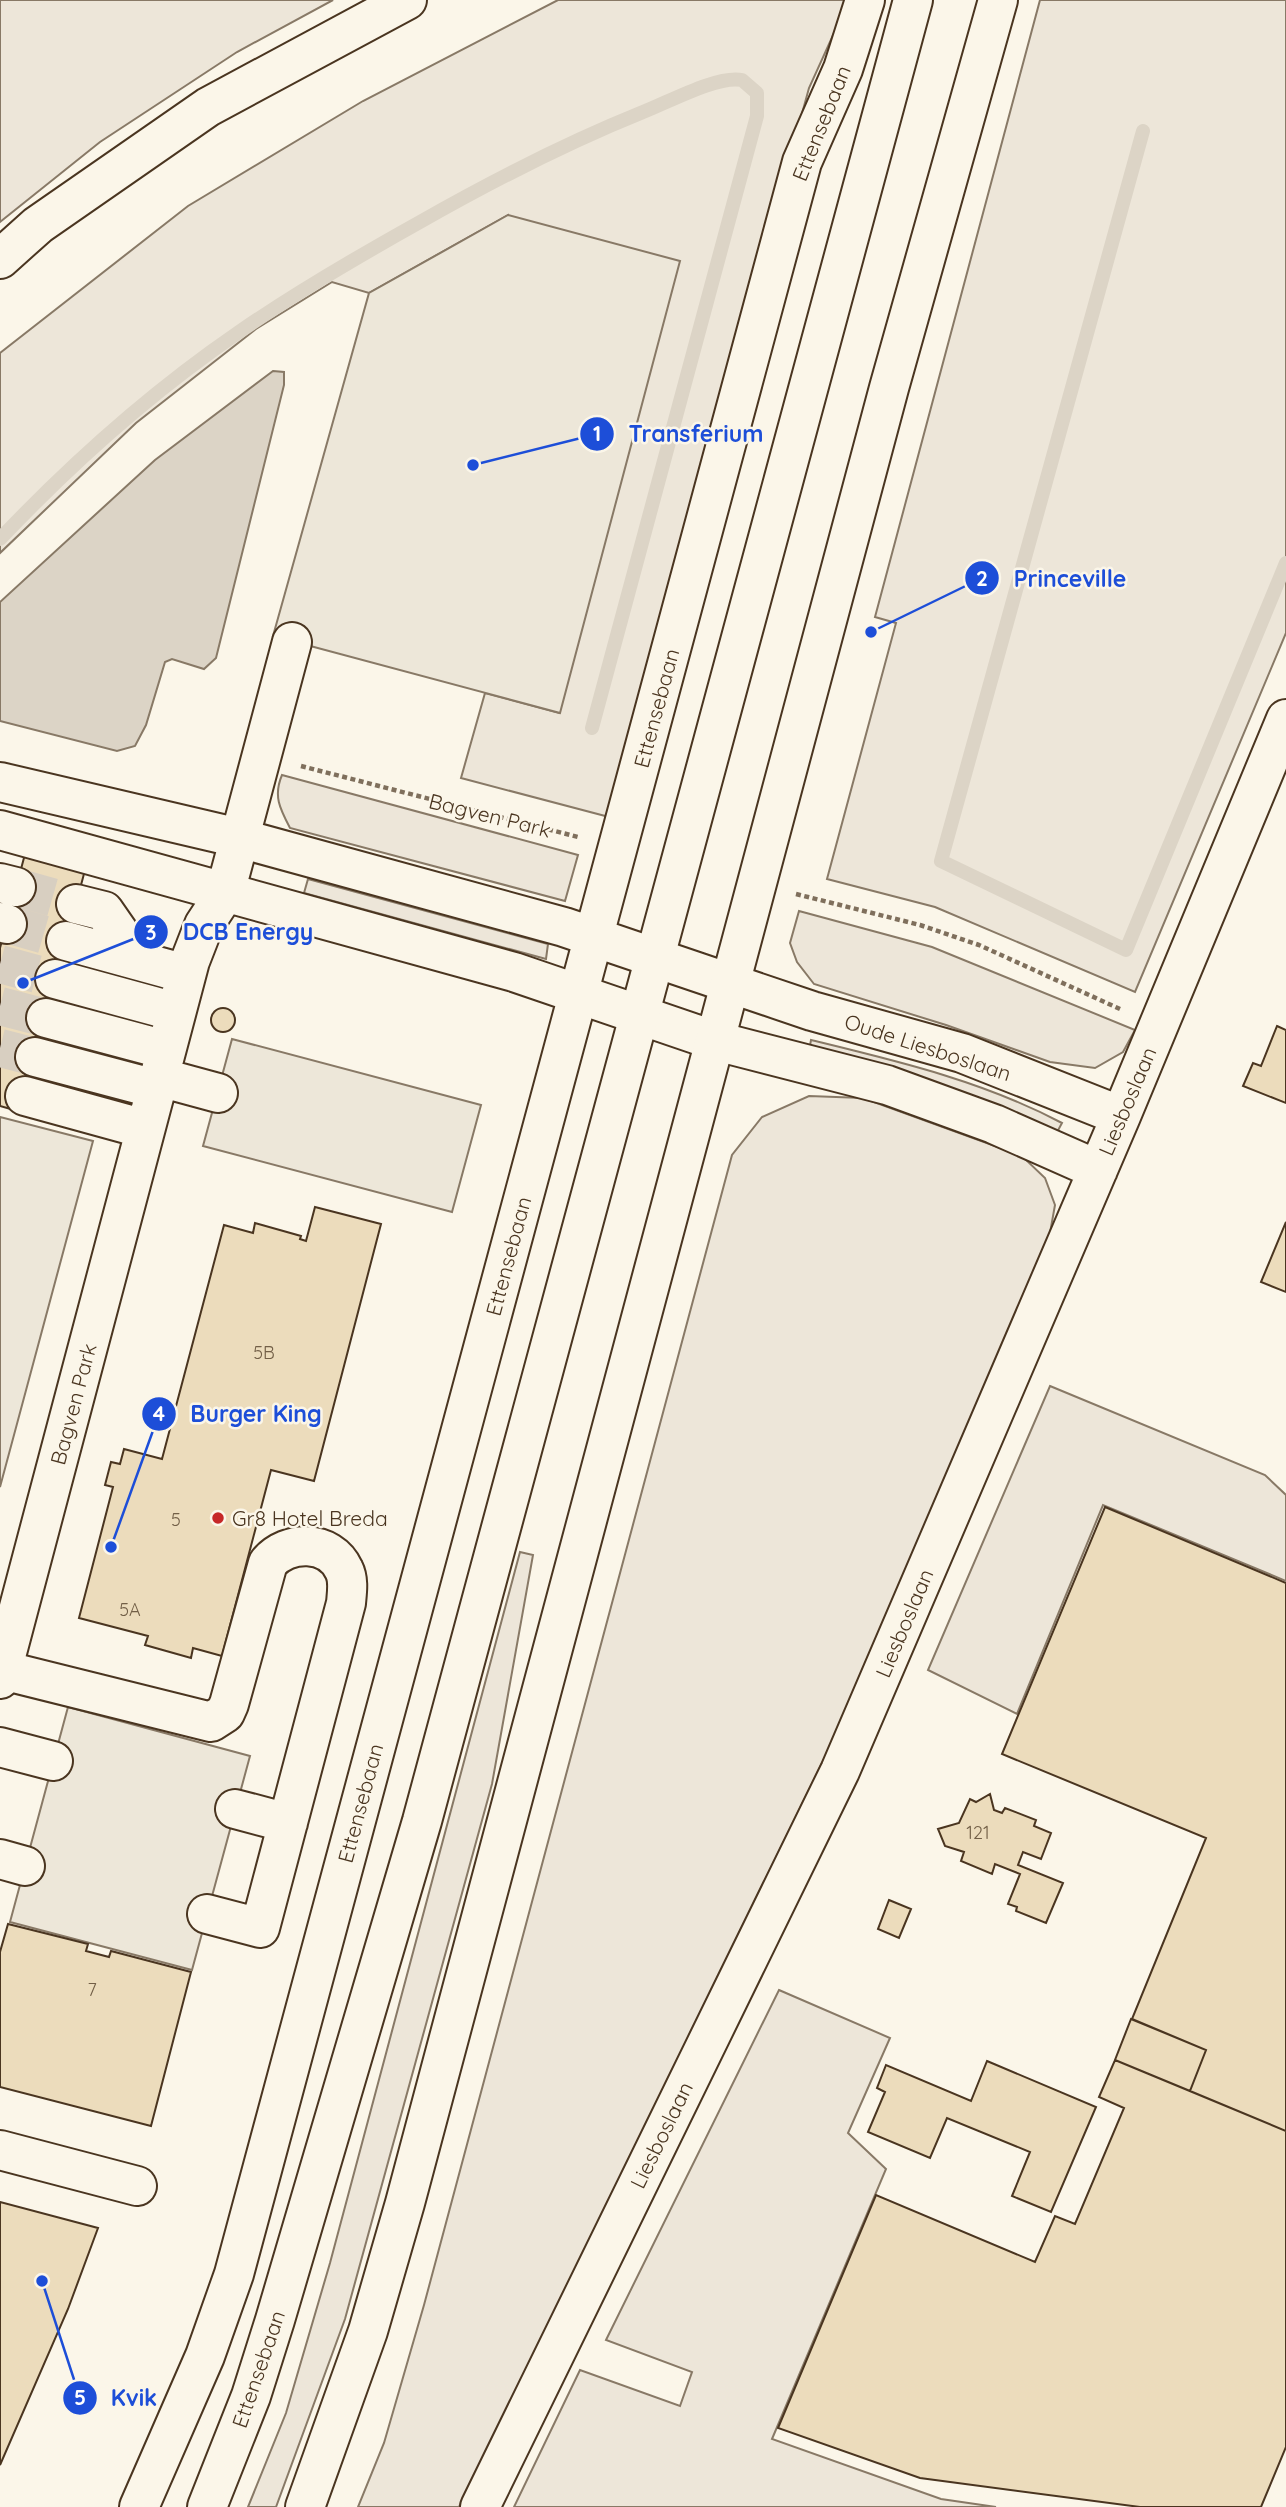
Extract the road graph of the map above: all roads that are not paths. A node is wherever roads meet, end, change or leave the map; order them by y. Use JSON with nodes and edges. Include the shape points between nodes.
{"nodes":[{"id":1,"x":407,"y":0,"type":"edge"},
{"id":2,"x":865,"y":0,"type":"edge"},
{"id":3,"x":912,"y":0,"type":"edge"},
{"id":4,"x":998,"y":0,"type":"edge"},
{"id":5,"x":0,"y":259,"type":"edge"},
{"id":6,"x":292,"y":642,"type":"dead end"},
{"id":7,"x":1286,"y":719,"type":"edge"},
{"id":8,"x":0,"y":782,"type":"edge"},
{"id":9,"x":0,"y":830,"type":"edge"},
{"id":10,"x":239,"y":838,"type":"junction"},
{"id":11,"x":225,"y":893,"type":"junction"},
{"id":12,"x":76,"y":904,"type":"tunnel mouth"},
{"id":13,"x":594,"y":937,"type":"junction"},
{"id":14,"x":66,"y":941,"type":"tunnel mouth"},
{"id":15,"x":653,"y":957,"type":"junction"},
{"id":16,"x":138,"y":960,"type":"junction"},
{"id":17,"x":187,"y":974,"type":"junction"},
{"id":18,"x":55,"y":979,"type":"tunnel mouth"},
{"id":19,"x":732,"y":984,"type":"junction"},
{"id":20,"x":579,"y":994,"type":"junction"},
{"id":21,"x":176,"y":1012,"type":"junction"},
{"id":22,"x":639,"y":1014,"type":"junction"},
{"id":23,"x":46,"y":1018,"type":"tunnel mouth"},
{"id":24,"x":716,"y":1041,"type":"junction"},
{"id":25,"x":35,"y":1057,"type":"tunnel mouth"},
{"id":26,"x":160,"y":1072,"type":"junction"},
{"id":27,"x":218,"y":1093,"type":"dead end"},
{"id":28,"x":25,"y":1096,"type":"tunnel mouth"},
{"id":29,"x":1121,"y":1116,"type":"junction"},
{"id":30,"x":145,"y":1129,"type":"junction"},
{"id":31,"x":1098,"y":1170,"type":"junction"},
{"id":32,"x":1,"y":1674,"type":"edge"},
{"id":33,"x":0,"y":1748,"type":"edge"},
{"id":34,"x":54,"y":1761,"type":"dead end"},
{"id":35,"x":236,"y":1809,"type":"dead end"},
{"id":36,"x":291,"y":1812,"type":"junction"},
{"id":37,"x":207,"y":1914,"type":"dead end"},
{"id":38,"x":0,"y":2150,"type":"edge"},
{"id":39,"x":137,"y":2186,"type":"dead end"},
{"id":40,"x":139,"y":2507,"type":"edge"},
{"id":41,"x":207,"y":2507,"type":"edge"},
{"id":42,"x":305,"y":2507,"type":"edge"},
{"id":43,"x":480,"y":2507,"type":"edge"}],
"edges":[{"from":1,"to":5,"type":"main road","via":[[208,107],[38,225]]},
{"from":2,"to":13,"type":"main road","name":"Ettensebaan","via":[[843,69],[802,162]]},
{"from":3,"to":15,"type":"main road","name":"Ettensebaan"},
{"from":4,"to":19,"type":"main road","via":[[889,388]]},
{"from":6,"to":10,"type":"main road","name":"Bagven Park"},
{"from":7,"to":29,"type":"main road","name":"Liesboslaan"},
{"from":8,"to":10,"type":"main road"},
{"from":9,"to":11,"type":"main road"},
{"from":10,"to":11,"type":"main road","name":"Bagven Park"},
{"from":10,"to":13,"type":"main road"},
{"from":11,"to":17,"type":"main road","name":"Bagven Park","via":[[204,925]]},
{"from":11,"to":20,"type":"main road"},
{"from":12,"to":16,"type":"main road","via":[[104,911]]},
{"from":13,"to":15,"type":"main road"},
{"from":13,"to":20,"type":"main road","name":"Ettensebaan"},
{"from":14,"to":16,"type":"main road"},
{"from":15,"to":19,"type":"main road","name":"Oude Liesboslaan"},
{"from":15,"to":22,"type":"main road","name":"Ettensebaan"},
{"from":16,"to":17,"type":"main road"},
{"from":17,"to":21,"type":"main road","name":"Bagven Park"},
{"from":18,"to":21,"type":"main road"},
{"from":19,"to":24,"type":"main road"},
{"from":19,"to":29,"type":"main road","name":"Oude Liesboslaan","via":[[962,1053]]},
{"from":20,"to":22,"type":"main road"},
{"from":20,"to":40,"type":"main road","name":"Ettensebaan","via":[[234,2274],[210,2344]]},
{"from":21,"to":26,"type":"main road","name":"Bagven Park"},
{"from":22,"to":24,"type":"main road"},
{"from":22,"to":41,"type":"main road","name":"Ettensebaan","via":[[374,1987],[271,2333]]},
{"from":23,"to":26,"type":"main road"},
{"from":24,"to":31,"type":"main road","via":[[932,1100]]},
{"from":24,"to":42,"type":"main road","via":[[405,2203],[368,2330]]},
{"from":25,"to":26,"type":"main road"},
{"from":26,"to":27,"type":"main road"},
{"from":26,"to":30,"type":"main road","name":"Bagven Park"},
{"from":28,"to":30,"type":"main road"},
{"from":29,"to":31,"type":"main road","name":"Liesboslaan"},
{"from":30,"to":32,"type":"main road","name":"Bagven Park"},
{"from":31,"to":43,"type":"main road","name":"Liesboslaan","via":[[840,1771]]},
{"from":32,"to":36,"type":"main road","via":[[202,1721],[219,1720],[229,1704],[268,1563],[289,1547],[317,1548],[343,1569],[346,1594]]},
{"from":33,"to":34,"type":"main road"},
{"from":35,"to":36,"type":"main road"},
{"from":36,"to":37,"type":"main road","via":[[260,1928]]},
{"from":38,"to":39,"type":"main road"}]}
